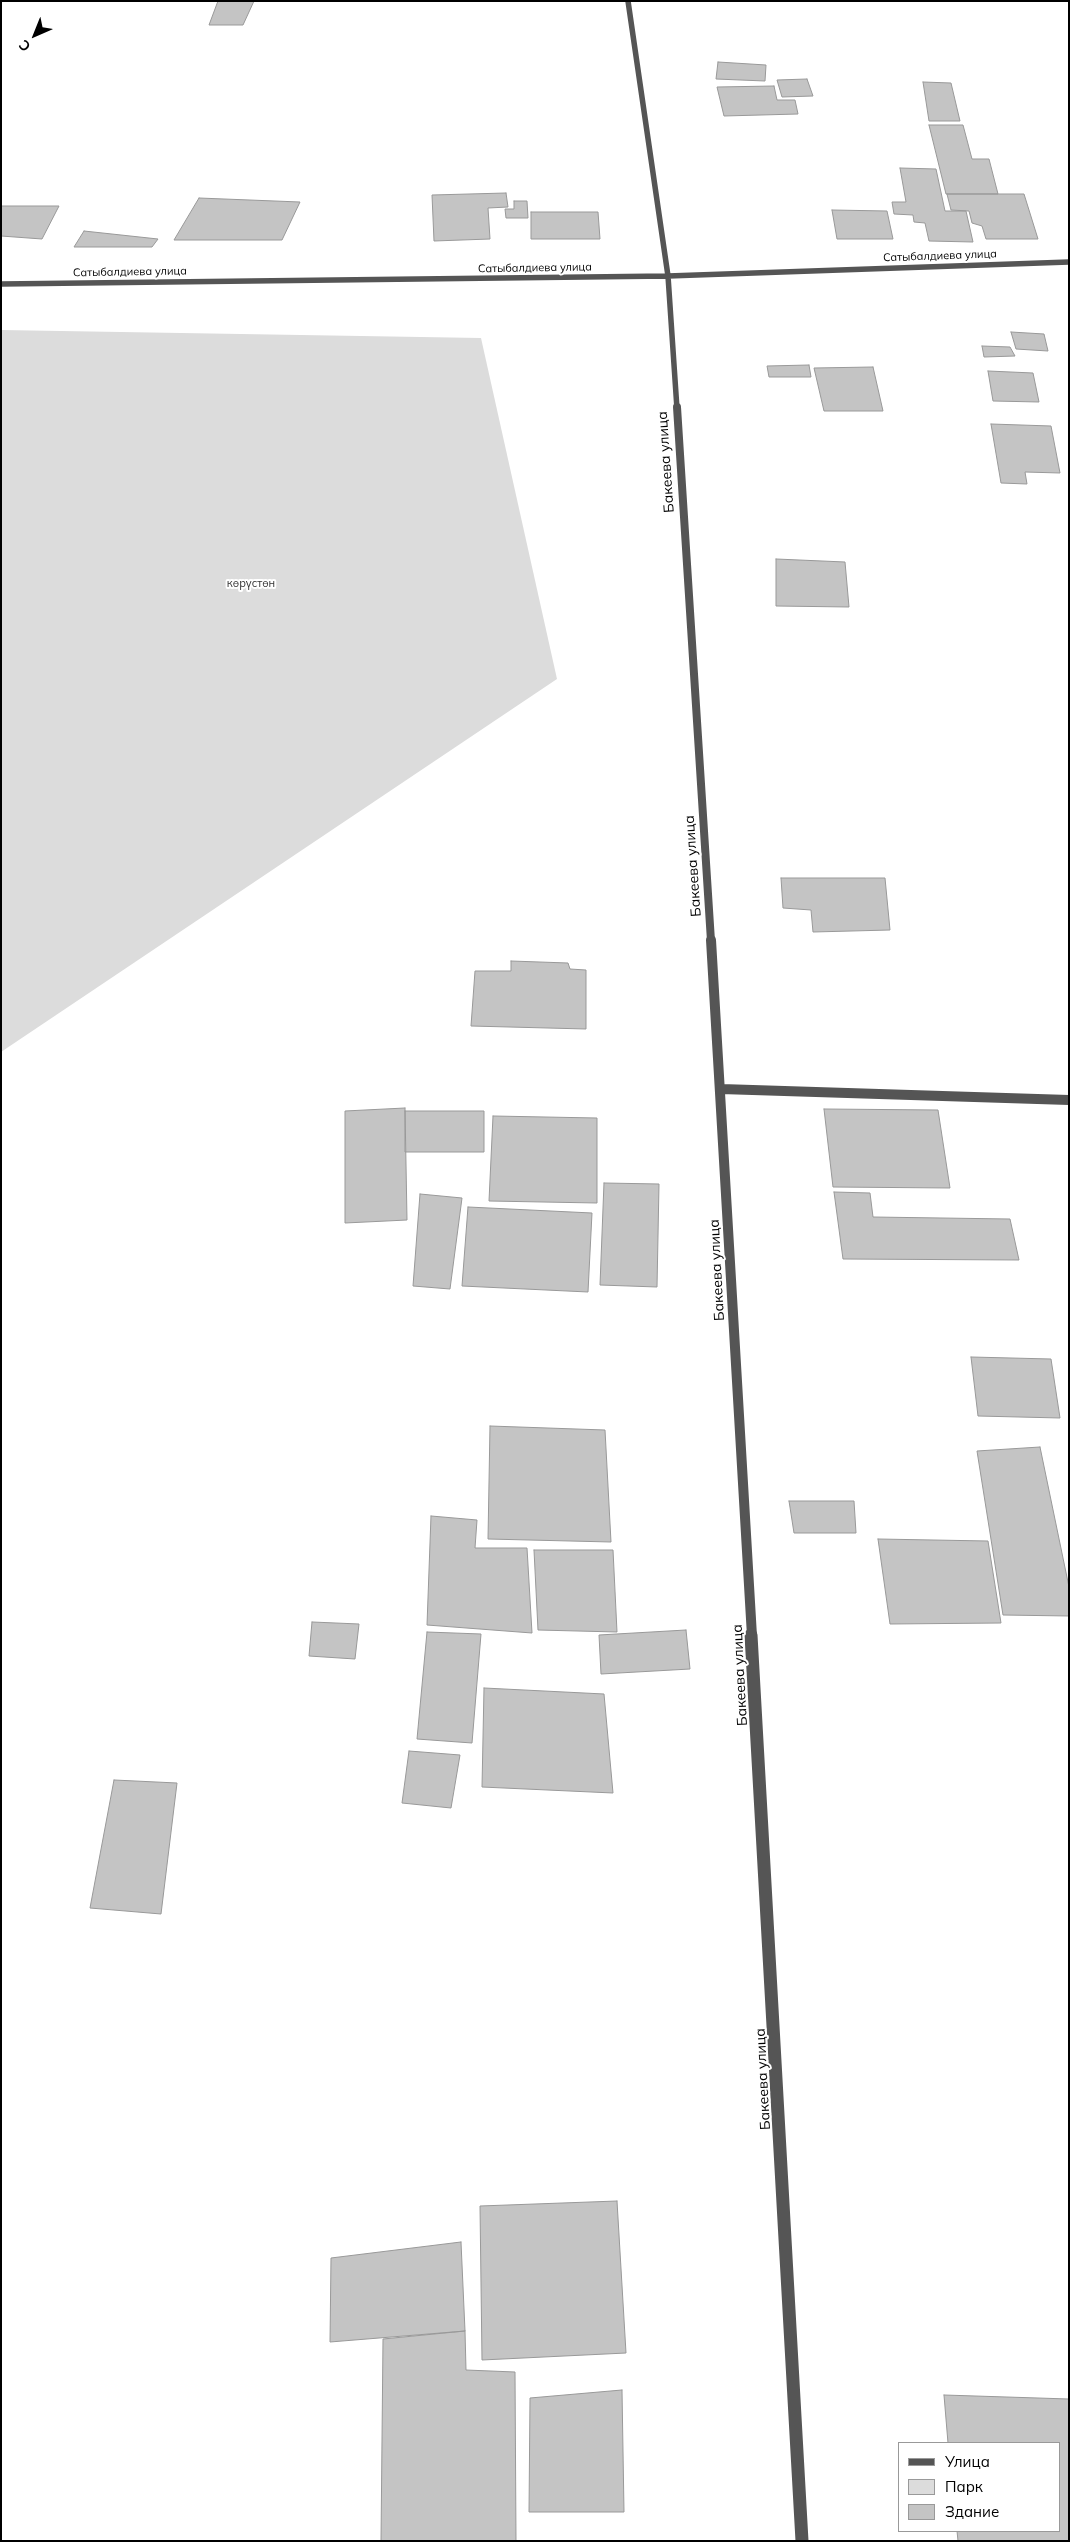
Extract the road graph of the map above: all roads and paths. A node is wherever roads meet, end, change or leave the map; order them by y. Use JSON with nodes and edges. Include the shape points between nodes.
{"nodes":[{"id":1,"x":628,"y":1,"type":"edge"},
{"id":2,"x":1069,"y":262,"type":"edge"},
{"id":3,"x":668,"y":276,"type":"junction"},
{"id":4,"x":1,"y":284,"type":"edge"},
{"id":5,"x":721,"y":1089,"type":"junction"},
{"id":6,"x":1069,"y":1100,"type":"edge"},
{"id":7,"x":802,"y":2541,"type":"edge"}],
"edges":[{"from":1,"to":3,"type":"street","name":"Бакеева улица"},
{"from":2,"to":3,"type":"street","name":"Сатыбалдиева улица"},
{"from":3,"to":4,"type":"street","name":"Сатыбалдиева улица"},
{"from":3,"to":5,"type":"street","name":"Бакеева улица"},
{"from":5,"to":6,"type":"street"},
{"from":5,"to":7,"type":"street","name":"Бакеева улица"}]}
